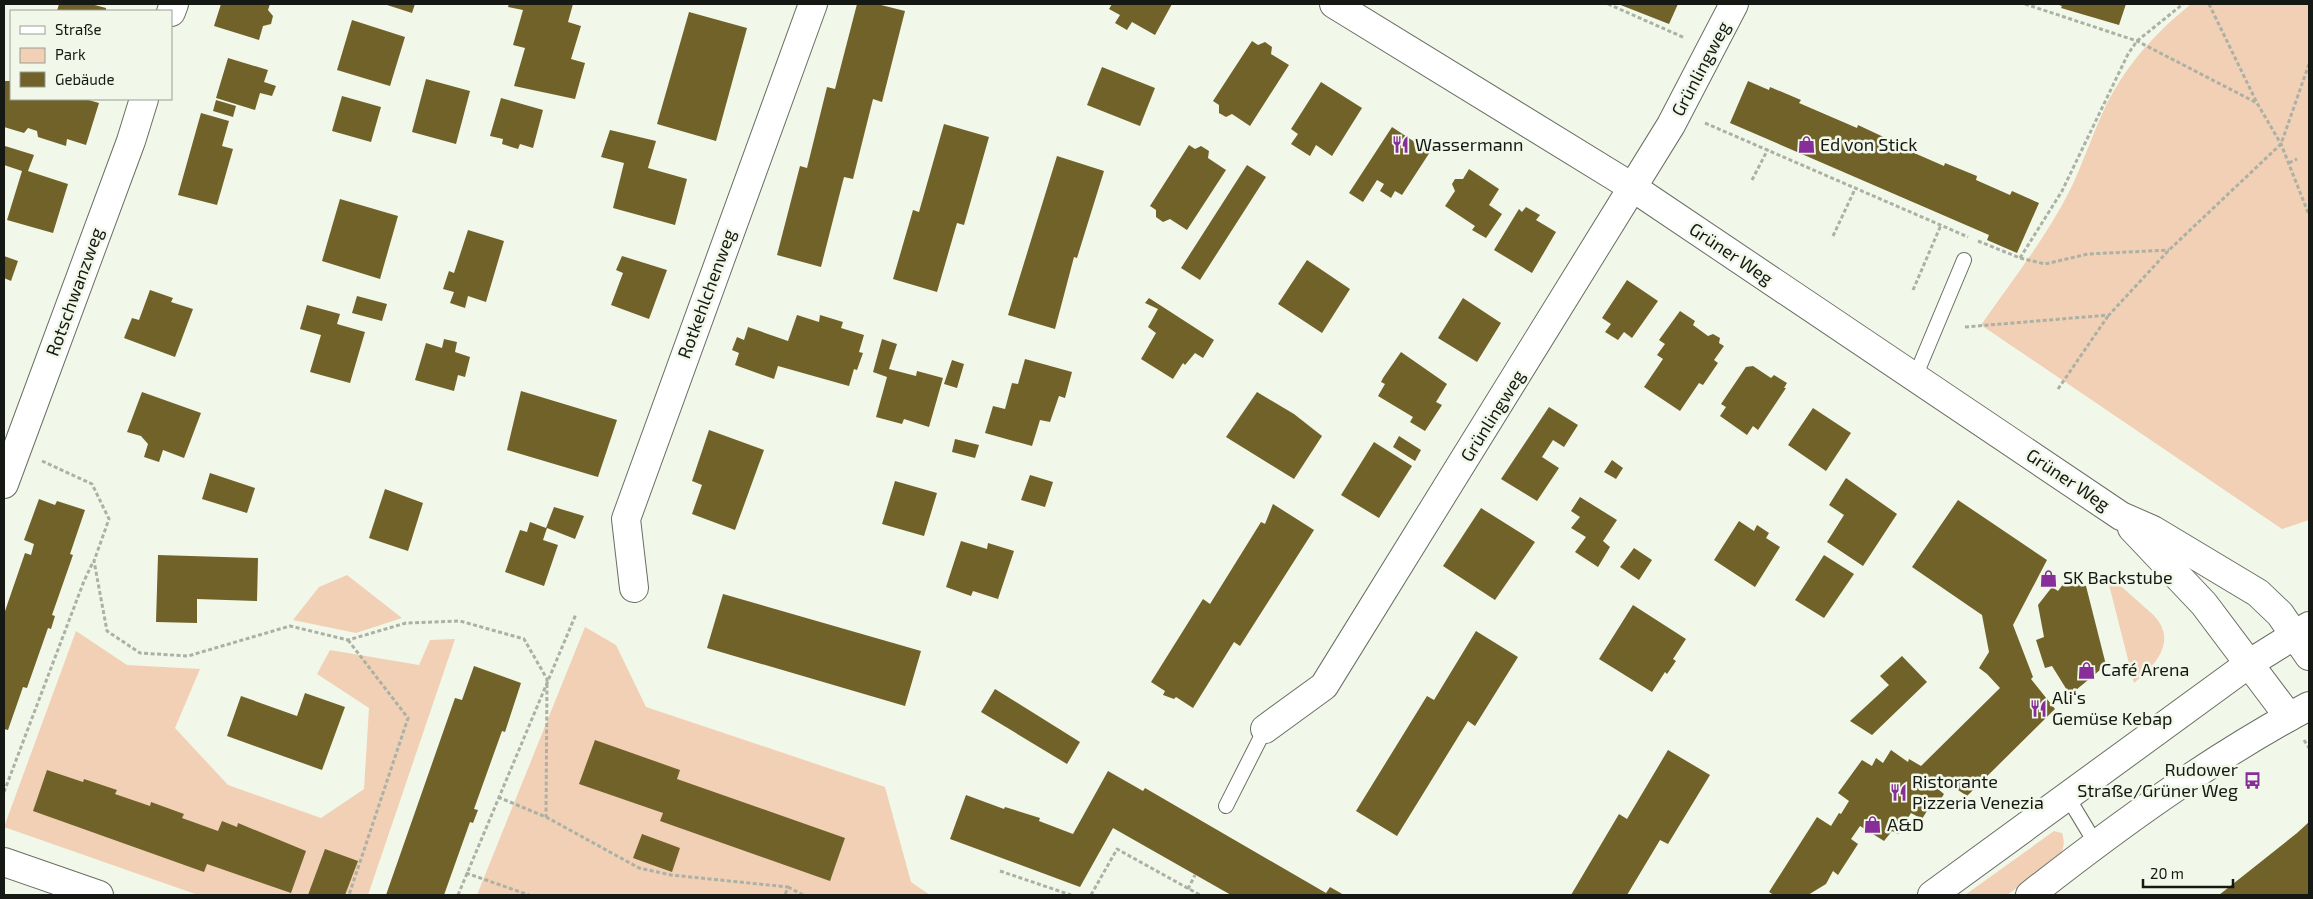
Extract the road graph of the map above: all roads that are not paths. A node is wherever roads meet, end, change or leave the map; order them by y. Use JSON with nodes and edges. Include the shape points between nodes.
{"nodes":[{"id":1,"x":813,"y":4,"type":"edge"},
{"id":2,"x":1334,"y":4,"type":"edge"},
{"id":3,"x":1734,"y":4,"type":"edge"},
{"id":4,"x":144,"y":100,"type":"edge"},
{"id":5,"x":1632,"y":187,"type":"junction"},
{"id":6,"x":1964,"y":260,"type":"dead end"},
{"id":7,"x":1915,"y":377,"type":"junction"},
{"id":8,"x":4,"y":484,"type":"edge"},
{"id":9,"x":2121,"y":516,"type":"junction"},
{"id":10,"x":634,"y":588,"type":"dead end"},
{"id":11,"x":2302,"y":629,"type":"edge"},
{"id":12,"x":2309,"y":656,"type":"edge"},
{"id":13,"x":2250,"y":663,"type":"junction"},
{"id":14,"x":2299,"y":712,"type":"edge"},
{"id":15,"x":1266,"y":729,"type":"joint"},
{"id":16,"x":2067,"y":796,"type":"junction"},
{"id":17,"x":1226,"y":806,"type":"dead end"},
{"id":18,"x":2096,"y":844,"type":"junction"},
{"id":19,"x":4,"y":862,"type":"edge"},
{"id":20,"x":100,"y":895,"type":"edge"},
{"id":21,"x":1932,"y":895,"type":"edge"},
{"id":22,"x":2030,"y":895,"type":"edge"}],
"edges":[{"from":1,"to":10,"type":"street","name":"Rotkehlchenweg","via":[[626,519]]},
{"from":2,"to":5,"type":"street","name":"Grüner Weg"},
{"from":3,"to":5,"type":"street","name":"Grünlingweg","via":[[1671,125]]},
{"from":4,"to":8,"type":"street","name":"Rotschwanzweg"},
{"from":5,"to":7,"type":"street","name":"Grüner Weg"},
{"from":5,"to":15,"type":"street","name":"Grünlingweg","via":[[1324,686]]},
{"from":6,"to":7,"type":"lane"},
{"from":7,"to":9,"type":"street","name":"Grüner Weg"},
{"from":9,"to":11,"type":"street","name":"Grüner Weg","via":[[2154,530],[2258,593]]},
{"from":9,"to":13,"type":"street","name":"Grüner Weg","via":[[2204,604]]},
{"from":11,"to":12,"type":"street","name":"Grüner Weg"},
{"from":11,"to":13,"type":"street"},
{"from":13,"to":14,"type":"street","name":"Grüner Weg"},
{"from":13,"to":16,"type":"street"},
{"from":14,"to":18,"type":"street","via":[[2252,738]]},
{"from":15,"to":17,"type":"lane","name":"Grünlingweg"},
{"from":16,"to":18,"type":"lane"},
{"from":16,"to":21,"type":"street"},
{"from":18,"to":22,"type":"street"},
{"from":19,"to":20,"type":"street"}]}
